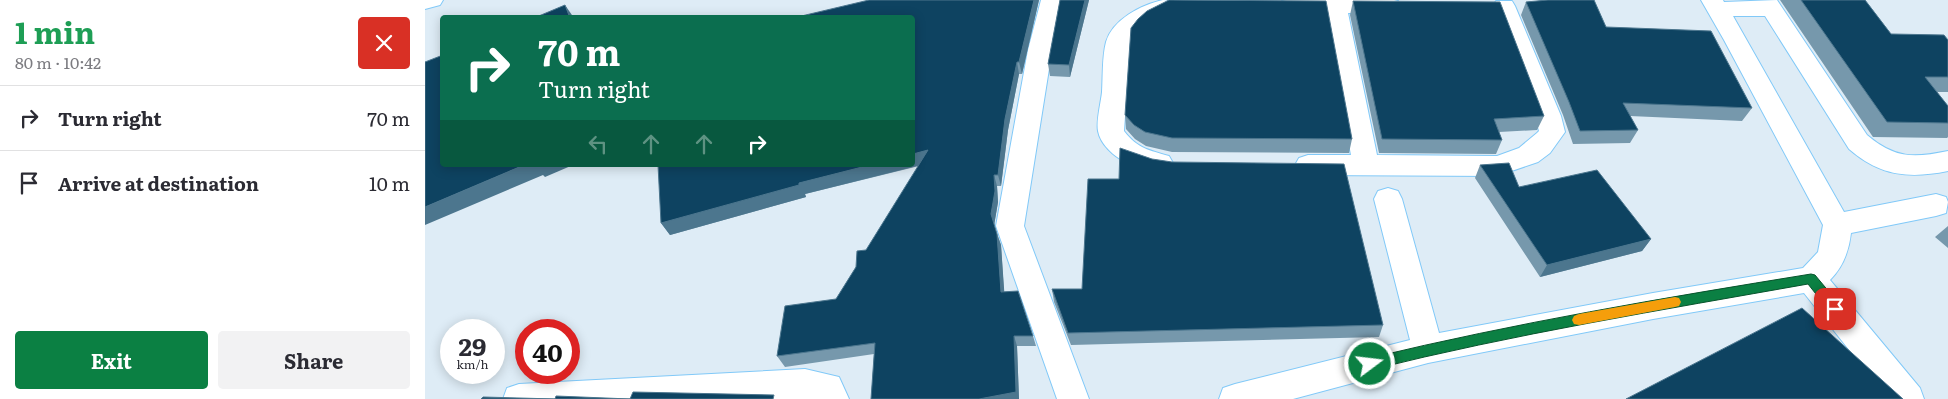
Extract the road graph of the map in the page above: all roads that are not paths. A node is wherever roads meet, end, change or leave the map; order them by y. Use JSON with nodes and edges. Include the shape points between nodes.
{"nodes":[{"id":1,"x":432,"y":0,"type":"edge"},
{"id":2,"x":1052,"y":0,"type":"edge"},
{"id":3,"x":425,"y":2,"type":"edge"},
{"id":4,"x":1714,"y":4,"type":"edge"},
{"id":5,"x":1769,"y":5,"type":"edge"},
{"id":6,"x":1190,"y":6,"type":"edge"},
{"id":7,"x":1267,"y":6,"type":"edge"},
{"id":8,"x":1335,"y":6,"type":"junction"},
{"id":9,"x":1413,"y":6,"type":"edge"},
{"id":10,"x":1505,"y":7,"type":"dead end"},
{"id":11,"x":1948,"y":161,"type":"edge"},
{"id":12,"x":1181,"y":164,"type":"edge"},
{"id":13,"x":1288,"y":165,"type":"edge"},
{"id":14,"x":1366,"y":165,"type":"junction"},
{"id":15,"x":1388,"y":198,"type":"dead end"},
{"id":16,"x":1936,"y":205,"type":"dead end"},
{"id":17,"x":1837,"y":224,"type":"junction"},
{"id":18,"x":1811,"y":279,"type":"junction"},
{"id":19,"x":1427,"y":349,"type":"junction"},
{"id":20,"x":519,"y":399,"type":"edge"},
{"id":21,"x":833,"y":399,"type":"edge"},
{"id":22,"x":1073,"y":399,"type":"edge"},
{"id":23,"x":1235,"y":399,"type":"edge"},
{"id":24,"x":1909,"y":399,"type":"edge"}],
"edges":[{"from":1,"to":3,"type":"street"},
{"from":2,"to":22,"type":"street","via":[[1040,50],[1010,226]]},
{"from":4,"to":5,"type":"street"},
{"from":4,"to":17,"type":"street"},
{"from":5,"to":11,"type":"street","via":[[1865,149],[1892,162],[1913,166]]},
{"from":6,"to":12,"type":"street","via":[[1147,12],[1122,34],[1118,42],[1111,131],[1117,143],[1128,153],[1154,163]]},
{"from":7,"to":8,"type":"street"},
{"from":8,"to":9,"type":"street"},
{"from":8,"to":14,"type":"street"},
{"from":10,"to":14,"type":"street","via":[[1548,116],[1552,132],[1541,148],[1522,160],[1497,166]]},
{"from":13,"to":14,"type":"street"},
{"from":15,"to":19,"type":"street"},
{"from":16,"to":17,"type":"street"},
{"from":17,"to":18,"type":"street","via":[[1832,256],[1827,266]]},
{"from":18,"to":19,"type":"street"},
{"from":18,"to":24,"type":"street"},
{"from":19,"to":23,"type":"street"},
{"from":20,"to":21,"type":"street","via":[[805,384],[827,388]]}]}
